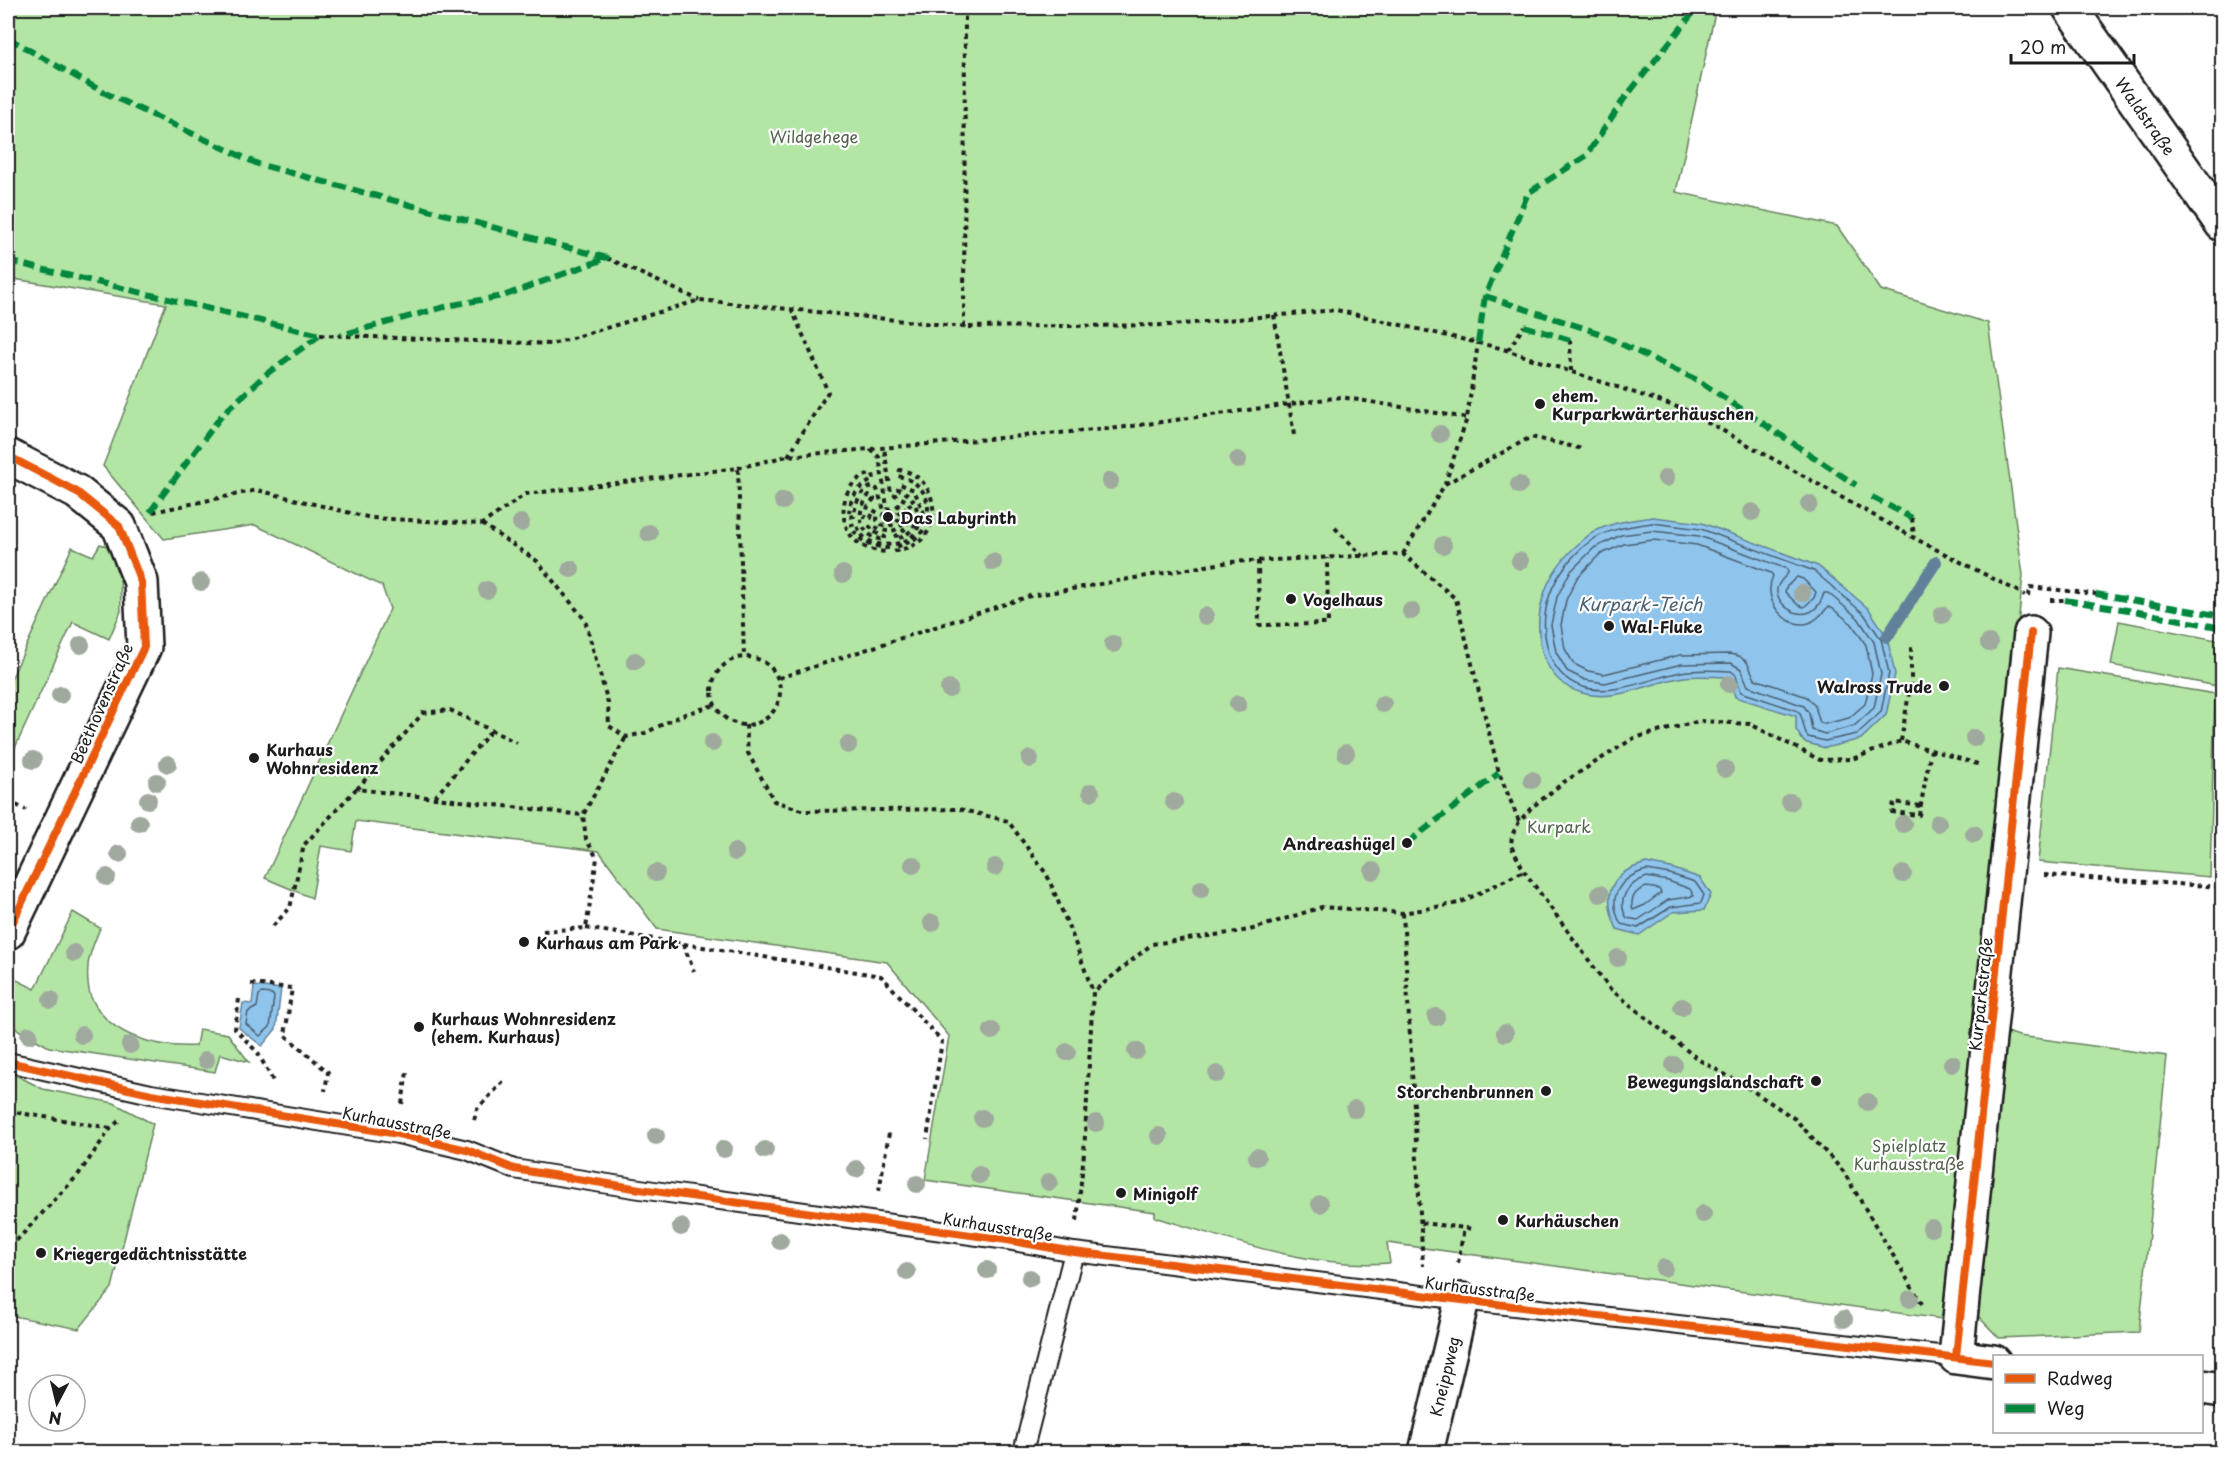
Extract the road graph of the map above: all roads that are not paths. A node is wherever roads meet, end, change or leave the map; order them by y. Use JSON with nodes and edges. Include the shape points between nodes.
{"nodes":[{"id":1,"x":2070,"y":8,"type":"edge"},
{"id":2,"x":2222,"y":220,"type":"edge"},
{"id":3,"x":8,"y":456,"type":"edge"},
{"id":4,"x":2031,"y":633,"type":"road end"},
{"id":5,"x":8,"y":932,"type":"edge"},
{"id":6,"x":8,"y":1062,"type":"edge"},
{"id":7,"x":1074,"y":1252,"type":"junction"},
{"id":8,"x":1462,"y":1300,"type":"junction"},
{"id":9,"x":1956,"y":1358,"type":"junction"},
{"id":10,"x":1993,"y":1362,"type":"edge"},
{"id":11,"x":2203,"y":1387,"type":"edge"},
{"id":12,"x":2223,"y":1390,"type":"edge"},
{"id":13,"x":1023,"y":1452,"type":"edge"},
{"id":14,"x":1426,"y":1452,"type":"edge"}],
"edges":[{"from":1,"to":2,"type":"street","name":"Waldstraße"},
{"from":3,"to":5,"type":"street","name":"Beethovenstraße","via":[[77,492],[119,526],[141,582],[144,647]]},
{"from":4,"to":9,"type":"street","name":"Kurparkstraße"},
{"from":6,"to":7,"type":"lane","name":"Kurhausstraße","via":[[151,1094],[398,1134],[468,1150],[514,1169]]},
{"from":7,"to":8,"type":"lane","name":"Kurhausstraße"},
{"from":7,"to":13,"type":"lane"},
{"from":8,"to":9,"type":"lane","name":"Kurhausstraße"},
{"from":8,"to":14,"type":"street","name":"Kneippweg"},
{"from":9,"to":10,"type":"street","name":"Kurhausstraße"},
{"from":11,"to":12,"type":"street"}]}
